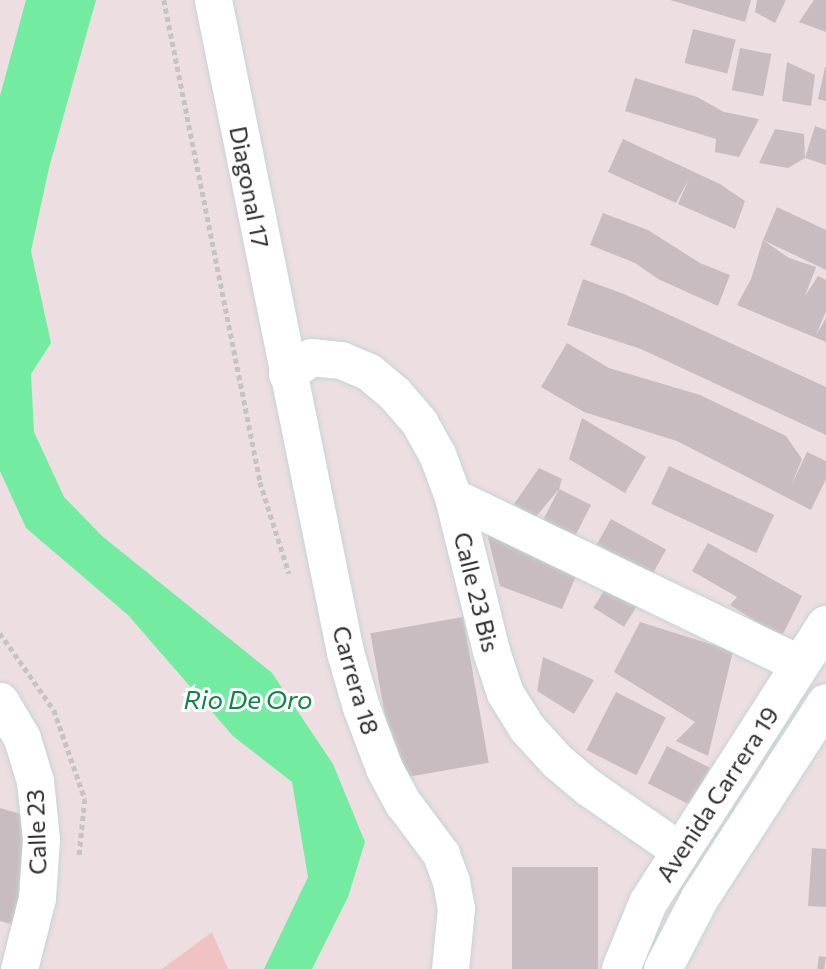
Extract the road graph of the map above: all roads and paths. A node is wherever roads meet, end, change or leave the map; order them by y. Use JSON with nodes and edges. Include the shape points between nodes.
{"nodes":[{"id":1,"x":212,"y":0,"type":"edge"},
{"id":2,"x":287,"y":374,"type":"junction"},
{"id":3,"x":453,"y":497,"type":"junction"},
{"id":4,"x":826,"y":625,"type":"edge"},
{"id":5,"x":800,"y":664,"type":"junction"},
{"id":6,"x":0,"y":701,"type":"edge"},
{"id":7,"x":826,"y":703,"type":"edge"},
{"id":8,"x":679,"y":850,"type":"junction"},
{"id":9,"x":19,"y":969,"type":"edge"},
{"id":10,"x":450,"y":969,"type":"edge"},
{"id":11,"x":621,"y":969,"type":"edge"},
{"id":12,"x":663,"y":969,"type":"edge"}],
"edges":[{"from":1,"to":2,"type":"street","name":"Diagonal 17"},
{"from":2,"to":3,"type":"street","name":"Calle 23 Bis","via":[[311,357],[341,360],[369,372],[419,422]]},
{"from":2,"to":10,"type":"street","name":"Carrera 18","via":[[345,652],[361,707],[384,768],[440,854],[451,881],[456,908]]},
{"from":3,"to":5,"type":"street"},
{"from":3,"to":8,"type":"street","name":"Calle 23 Bis","via":[[491,651],[505,692],[526,727],[587,787]]},
{"from":4,"to":5,"type":"street","name":"Avenida Carrera 19"},
{"from":5,"to":8,"type":"street","name":"Avenida Carrera 19"},
{"from":6,"to":9,"type":"street","name":"Calle 23","via":[[22,738],[35,781],[41,839],[37,898]]},
{"from":7,"to":12,"type":"street","name":"Avenida Carrera 19","via":[[700,898]]},
{"from":8,"to":11,"type":"street","name":"Avenida Carrera 19","via":[[648,903]]}]}
